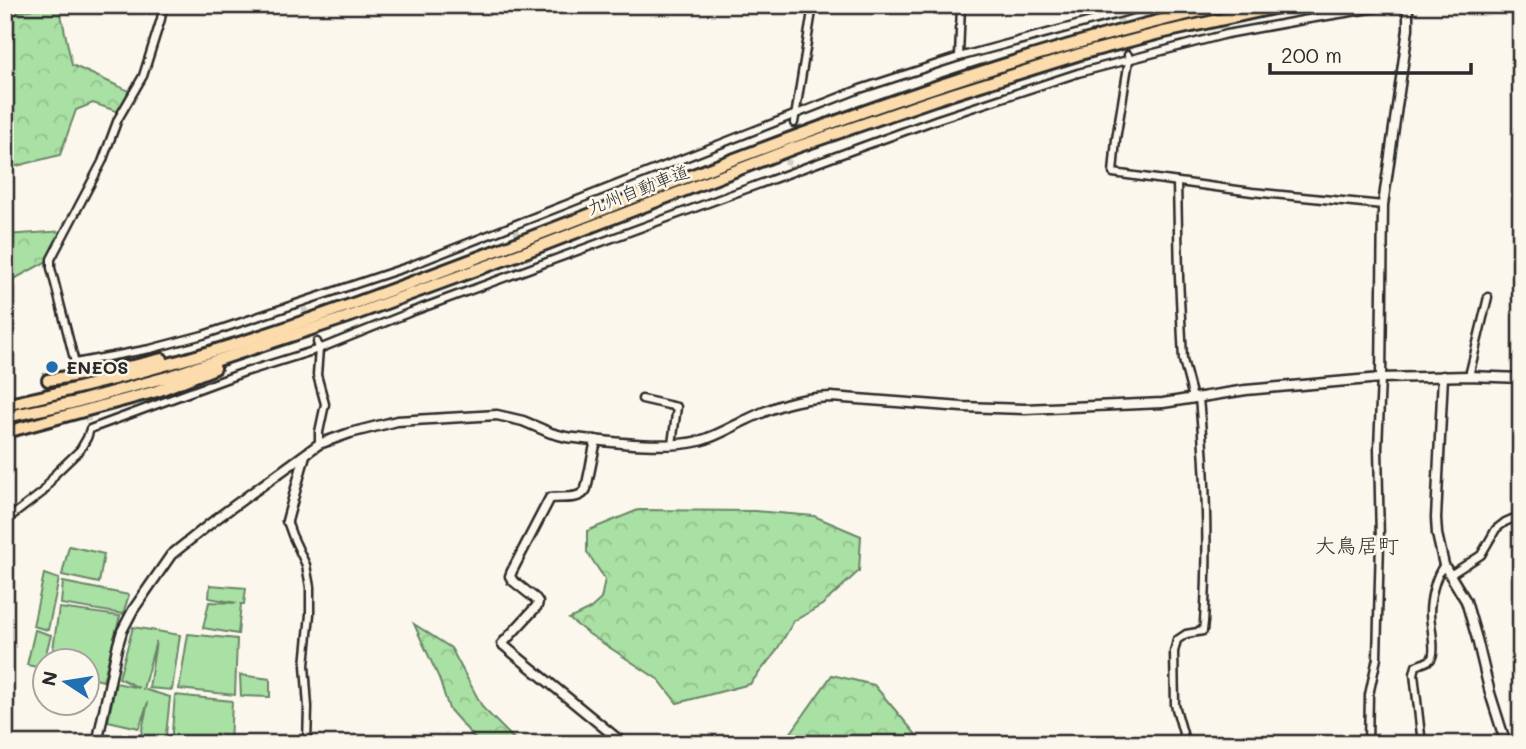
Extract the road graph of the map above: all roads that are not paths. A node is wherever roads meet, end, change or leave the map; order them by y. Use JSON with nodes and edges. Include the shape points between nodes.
{"nodes":[{"id":1,"x":163,"y":5,"type":"edge"},
{"id":2,"x":813,"y":5,"type":"edge"},
{"id":3,"x":961,"y":5,"type":"edge"},
{"id":4,"x":1151,"y":5,"type":"edge"},
{"id":5,"x":1227,"y":5,"type":"edge"},
{"id":6,"x":1287,"y":5,"type":"edge"},
{"id":7,"x":1394,"y":5,"type":"edge"},
{"id":8,"x":1408,"y":5,"type":"edge"},
{"id":9,"x":958,"y":57,"type":"junction"},
{"id":10,"x":1128,"y":57,"type":"junction"},
{"id":11,"x":794,"y":119,"type":"junction"},
{"id":12,"x":787,"y":165,"type":"tunnel mouth"},
{"id":13,"x":787,"y":174,"type":"junction"},
{"id":14,"x":1177,"y":182,"type":"junction"},
{"id":15,"x":1383,"y":205,"type":"junction"},
{"id":16,"x":1488,"y":298,"type":"dead end"},
{"id":17,"x":345,"y":318,"type":"junction"},
{"id":18,"x":267,"y":334,"type":"junction"},
{"id":19,"x":318,"y":346,"type":"junction"},
{"id":20,"x":1443,"y":376,"type":"junction"},
{"id":21,"x":1469,"y":376,"type":"junction"},
{"id":22,"x":1381,"y":378,"type":"junction"},
{"id":23,"x":1521,"y":378,"type":"edge"},
{"id":24,"x":48,"y":380,"type":"dead end"},
{"id":25,"x":1196,"y":398,"type":"junction"},
{"id":26,"x":642,"y":399,"type":"dead end"},
{"id":27,"x":5,"y":405,"type":"edge"},
{"id":28,"x":5,"y":417,"type":"edge"},
{"id":29,"x":5,"y":436,"type":"edge"},
{"id":30,"x":596,"y":440,"type":"junction"},
{"id":31,"x":319,"y":444,"type":"junction"},
{"id":32,"x":672,"y":444,"type":"junction"},
{"id":33,"x":304,"y":455,"type":"junction"},
{"id":34,"x":1521,"y":515,"type":"edge"},
{"id":35,"x":5,"y":521,"type":"edge"},
{"id":36,"x":287,"y":521,"type":"joint"},
{"id":37,"x":1444,"y":565,"type":"junction"},
{"id":38,"x":1450,"y":575,"type":"junction"},
{"id":39,"x":97,"y":744,"type":"edge"},
{"id":40,"x":307,"y":744,"type":"edge"},
{"id":41,"x":624,"y":744,"type":"edge"},
{"id":42,"x":1186,"y":744,"type":"edge"},
{"id":43,"x":1368,"y":744,"type":"edge"},
{"id":44,"x":1423,"y":744,"type":"edge"},
{"id":45,"x":1506,"y":744,"type":"edge"}],
"edges":[{"from":1,"to":11,"type":"street","via":[[143,76],[51,259],[75,363],[150,349],[303,304]]},
{"from":2,"to":11,"type":"street"},
{"from":3,"to":9,"type":"street"},
{"from":4,"to":9,"type":"street"},
{"from":5,"to":18,"type":"highway","name":"九州自動車道","via":[[1019,60],[881,106]]},
{"from":6,"to":17,"type":"highway","name":"九州自動車道","via":[[1080,54],[936,99]]},
{"from":7,"to":10,"type":"street","via":[[1227,34]]},
{"from":8,"to":15,"type":"street"},
{"from":9,"to":11,"type":"street","via":[[860,89]]},
{"from":10,"to":13,"type":"street"},
{"from":10,"to":14,"type":"street","via":[[1113,173]]},
{"from":12,"to":13,"type":"street"},
{"from":13,"to":19,"type":"street"},
{"from":14,"to":15,"type":"street"},
{"from":14,"to":25,"type":"street","via":[[1183,360]]},
{"from":15,"to":22,"type":"street"},
{"from":16,"to":21,"type":"street"},
{"from":17,"to":28,"type":"highway","name":"九州自動車道","via":[[167,377]]},
{"from":17,"to":29,"type":"highway","via":[[157,391]]},
{"from":18,"to":24,"type":"highway","via":[[133,366]]},
{"from":18,"to":27,"type":"highway","name":"九州自動車道"},
{"from":19,"to":31,"type":"street","via":[[317,374],[326,404]]},
{"from":19,"to":35,"type":"street","via":[[90,429],[80,450],[43,492]]},
{"from":20,"to":21,"type":"street"},
{"from":20,"to":22,"type":"street"},
{"from":20,"to":37,"type":"street","via":[[1436,518]]},
{"from":21,"to":23,"type":"street"},
{"from":22,"to":25,"type":"street"},
{"from":22,"to":43,"type":"street","via":[[1377,658],[1369,695]]},
{"from":25,"to":32,"type":"street","via":[[1025,409],[805,398],[702,440]]},
{"from":25,"to":42,"type":"street","via":[[1206,474],[1204,622],[1203,631],[1177,640],[1174,652],[1175,705]]},
{"from":26,"to":32,"type":"street","via":[[677,407]]},
{"from":30,"to":31,"type":"street","via":[[558,435],[497,415],[397,421]]},
{"from":30,"to":32,"type":"street"},
{"from":30,"to":41,"type":"street","via":[[584,494],[550,498],[512,571],[512,580],[538,602],[502,645]]},
{"from":31,"to":33,"type":"street"},
{"from":33,"to":36,"type":"street"},
{"from":33,"to":39,"type":"street","via":[[171,555],[122,631]]},
{"from":34,"to":38,"type":"street","via":[[1496,529],[1481,555]]},
{"from":36,"to":40,"type":"street","via":[[310,587],[305,665]]},
{"from":37,"to":38,"type":"street"},
{"from":37,"to":44,"type":"street","via":[[1430,607],[1434,653],[1416,666],[1414,674]]},
{"from":38,"to":45,"type":"street","via":[[1466,601]]}]}
